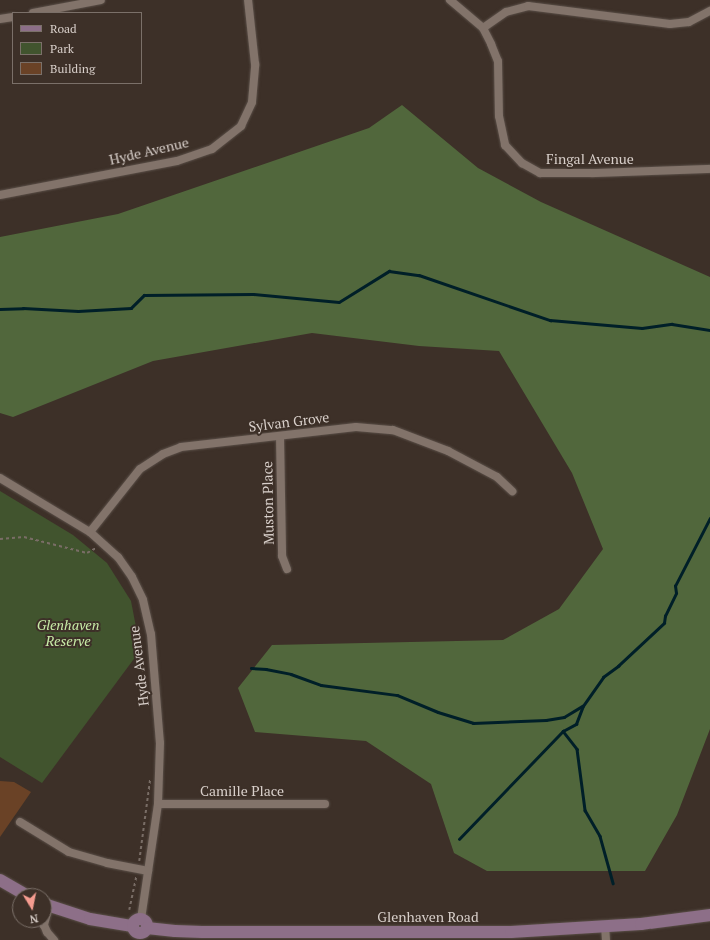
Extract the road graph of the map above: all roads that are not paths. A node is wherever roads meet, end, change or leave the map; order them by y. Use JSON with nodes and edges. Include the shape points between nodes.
{"nodes":[{"id":1,"x":101,"y":0,"type":"edge"},
{"id":2,"x":248,"y":0,"type":"edge"},
{"id":3,"x":450,"y":0,"type":"edge"},
{"id":4,"x":710,"y":11,"type":"edge"},
{"id":5,"x":38,"y":12,"type":"edge"},
{"id":6,"x":12,"y":17,"type":"edge"},
{"id":7,"x":0,"y":19,"type":"edge"},
{"id":8,"x":483,"y":28,"type":"junction"},
{"id":9,"x":710,"y":169,"type":"edge"},
{"id":10,"x":0,"y":195,"type":"edge"},
{"id":11,"x":280,"y":436,"type":"junction"},
{"id":12,"x":0,"y":478,"type":"edge"},
{"id":13,"x":512,"y":491,"type":"dead end"},
{"id":14,"x":90,"y":532,"type":"junction"},
{"id":15,"x":287,"y":568,"type":"dead end"},
{"id":16,"x":158,"y":804,"type":"junction"},
{"id":17,"x":325,"y":804,"type":"dead end"},
{"id":18,"x":20,"y":822,"type":"dead end"},
{"id":19,"x":148,"y":872,"type":"junction"},
{"id":20,"x":0,"y":880,"type":"edge"},
{"id":21,"x":14,"y":888,"type":"edge"},
{"id":22,"x":52,"y":907,"type":"edge"},
{"id":23,"x":710,"y":915,"type":"edge"},
{"id":24,"x":140,"y":924,"type":"junction"},
{"id":25,"x":604,"y":926,"type":"junction"},
{"id":26,"x":45,"y":928,"type":"edge"},
{"id":27,"x":54,"y":940,"type":"edge"},
{"id":28,"x":606,"y":940,"type":"edge"}],
"edges":[{"from":1,"to":5,"type":"street"},
{"from":2,"to":10,"type":"street","name":"Hyde Avenue","via":[[255,64],[252,102],[241,126],[212,149],[177,161]]},
{"from":3,"to":8,"type":"street"},
{"from":4,"to":8,"type":"street","via":[[689,22],[670,24],[528,6],[506,12]]},
{"from":6,"to":7,"type":"street"},
{"from":8,"to":9,"type":"street","name":"Fingal Avenue","via":[[498,61],[499,116],[505,145],[522,163],[540,173]]},
{"from":11,"to":13,"type":"street","name":"Sylvan Grove","via":[[356,427],[393,430],[448,451],[476,465],[497,477]]},
{"from":11,"to":14,"type":"street","name":"Sylvan Grove","via":[[181,447],[163,454],[140,469]]},
{"from":11,"to":15,"type":"street","name":"Muston Place","via":[[282,556]]},
{"from":12,"to":14,"type":"street","name":"Hyde Avenue"},
{"from":14,"to":16,"type":"street","name":"Hyde Avenue","via":[[118,557],[132,577],[143,600],[150,634],[160,743]]},
{"from":16,"to":17,"type":"street","name":"Camille Place"},
{"from":16,"to":19,"type":"street","name":"Hyde Avenue"},
{"from":18,"to":19,"type":"street","via":[[69,852],[107,864]]},
{"from":19,"to":24,"type":"street","name":"Hyde Avenue"},
{"from":20,"to":21,"type":"main road"},
{"from":22,"to":24,"type":"main road","name":"Glenhaven Road","via":[[90,919]]},
{"from":23,"to":25,"type":"main road","name":"Glenhaven Road"},
{"from":24,"to":25,"type":"main road","name":"Glenhaven Road","via":[[175,931],[318,933],[511,932]]},
{"from":25,"to":28,"type":"street"},
{"from":26,"to":27,"type":"street"}]}
